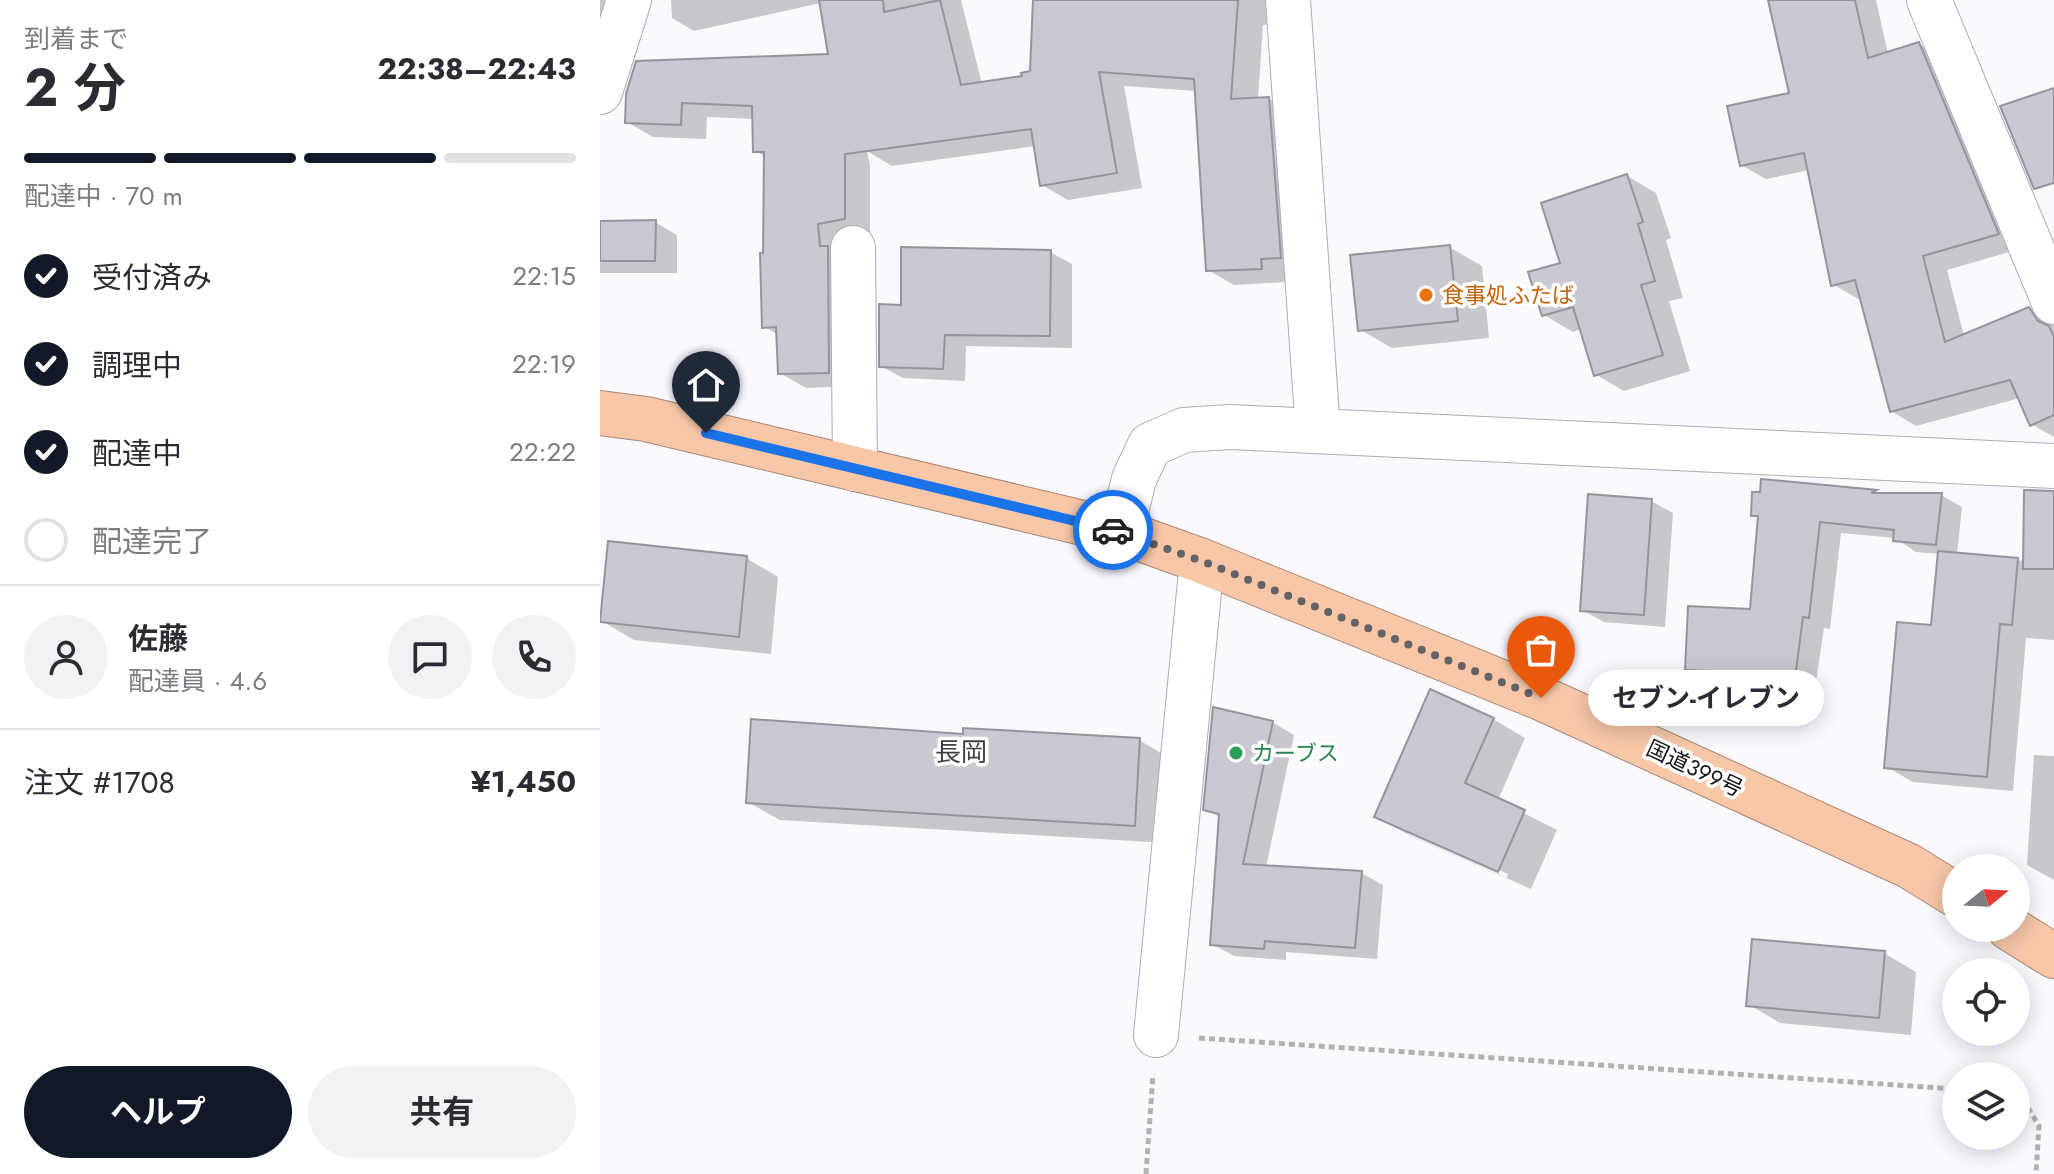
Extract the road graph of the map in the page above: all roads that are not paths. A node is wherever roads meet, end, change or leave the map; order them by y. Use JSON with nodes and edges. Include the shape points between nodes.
{"nodes":[{"id":1,"x":629,"y":0,"type":"edge"},
{"id":2,"x":1288,"y":0,"type":"edge"},
{"id":3,"x":1929,"y":0,"type":"edge"},
{"id":4,"x":600,"y":92,"type":"edge"},
{"id":5,"x":853,"y":248,"type":"dead end"},
{"id":6,"x":2054,"y":302,"type":"edge"},
{"id":7,"x":600,"y":413,"type":"edge"},
{"id":8,"x":1318,"y":431,"type":"junction"},
{"id":9,"x":2054,"y":466,"type":"edge"},
{"id":10,"x":855,"y":469,"type":"junction"},
{"id":11,"x":1121,"y":532,"type":"junction"},
{"id":12,"x":1202,"y":561,"type":"junction"},
{"id":13,"x":1942,"y":886,"type":"edge"},
{"id":14,"x":2030,"y":941,"type":"edge"},
{"id":15,"x":2054,"y":956,"type":"edge"},
{"id":16,"x":1156,"y":1035,"type":"road end"}],
"edges":[{"from":1,"to":4,"type":"street"},
{"from":2,"to":8,"type":"street"},
{"from":3,"to":6,"type":"street"},
{"from":5,"to":10,"type":"street"},
{"from":7,"to":10,"type":"highway","name":"国道399号","via":[[646,419]]},
{"from":8,"to":9,"type":"street"},
{"from":8,"to":11,"type":"street","via":[[1184,430],[1150,445],[1134,479]]},
{"from":10,"to":11,"type":"highway","name":"国道399号"},
{"from":11,"to":12,"type":"highway","name":"国道399号"},
{"from":12,"to":13,"type":"highway","name":"国道399号","via":[[1541,698],[1909,866]]},
{"from":12,"to":16,"type":"street"},
{"from":14,"to":15,"type":"highway"}]}
